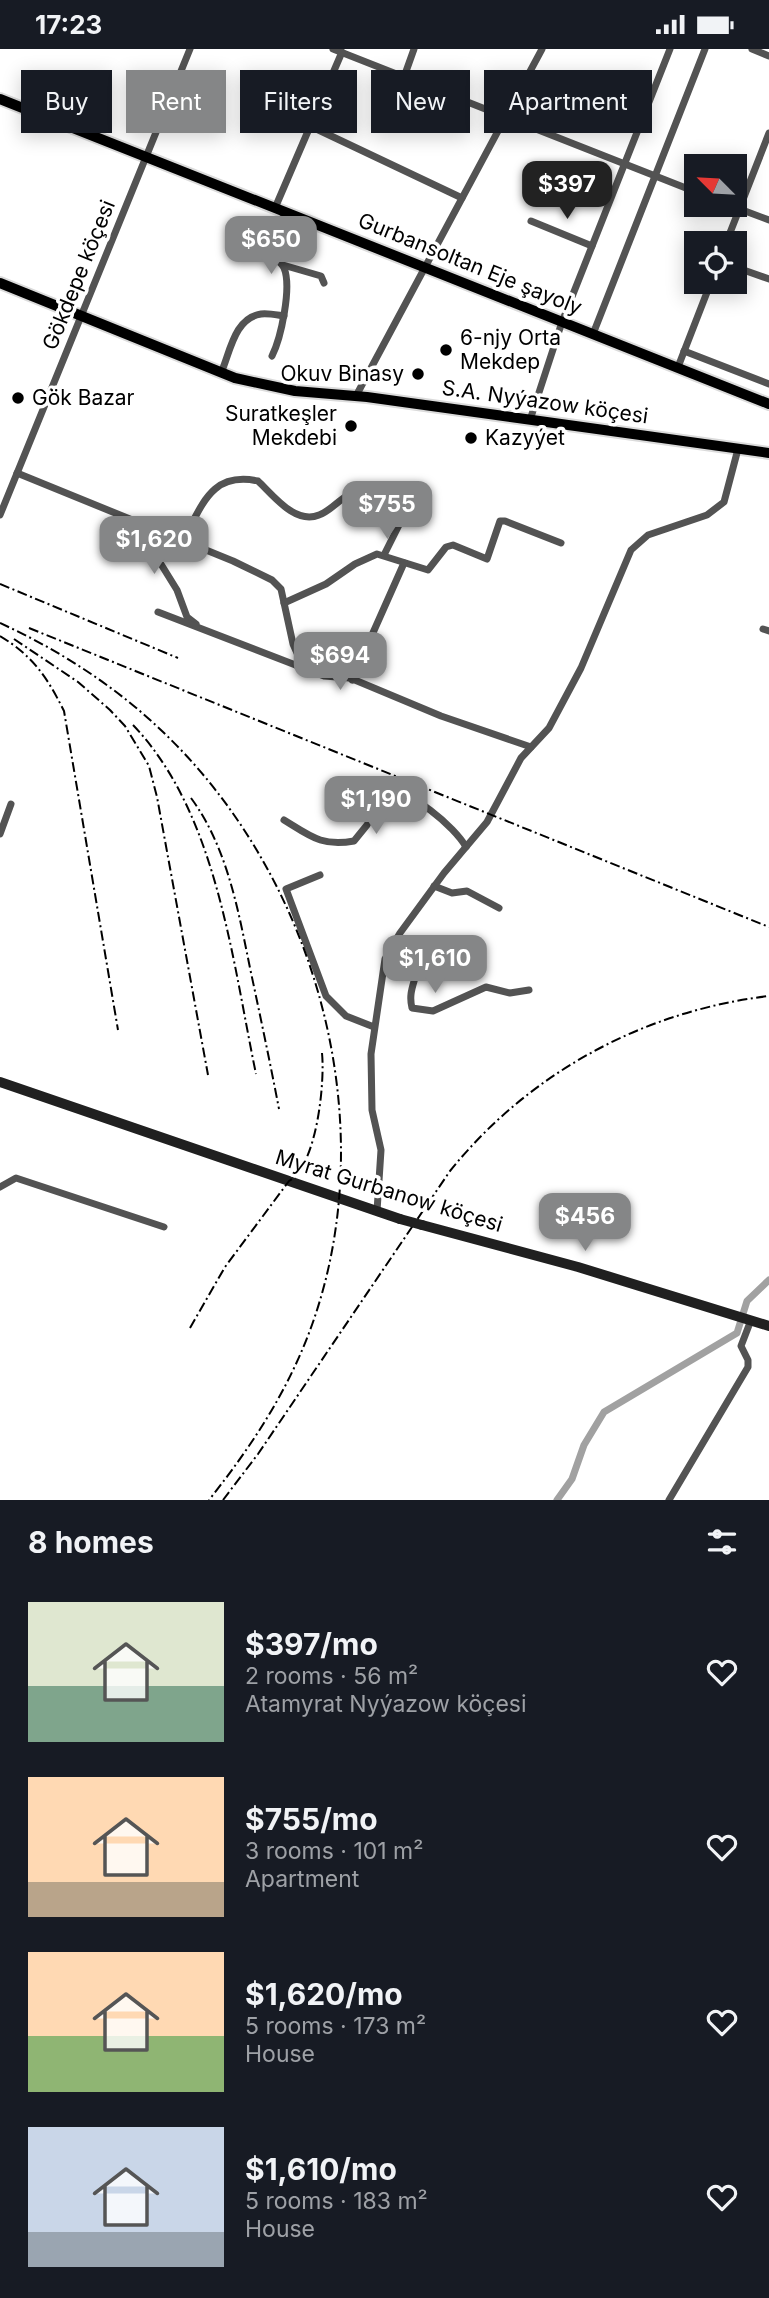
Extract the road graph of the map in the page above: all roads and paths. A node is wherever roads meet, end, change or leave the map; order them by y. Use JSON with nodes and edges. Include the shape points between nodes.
{"nodes":[{"id":1,"x":190,"y":49,"type":"edge"},
{"id":2,"x":414,"y":49,"type":"edge"},
{"id":3,"x":542,"y":49,"type":"edge"},
{"id":4,"x":670,"y":49,"type":"edge"},
{"id":5,"x":705,"y":49,"type":"edge"},
{"id":6,"x":753,"y":49,"type":"edge"},
{"id":7,"x":337,"y":51,"type":"edge"},
{"id":8,"x":769,"y":56,"type":"edge"},
{"id":9,"x":330,"y":70,"type":"edge"},
{"id":10,"x":386,"y":70,"type":"edge"},
{"id":11,"x":406,"y":70,"type":"edge"},
{"id":12,"x":531,"y":70,"type":"edge"},
{"id":13,"x":652,"y":94,"type":"edge"},
{"id":14,"x":0,"y":99,"type":"edge"},
{"id":15,"x":308,"y":133,"type":"edge"},
{"id":16,"x":325,"y":133,"type":"edge"},
{"id":17,"x":497,"y":133,"type":"edge"},
{"id":18,"x":547,"y":133,"type":"edge"},
{"id":19,"x":637,"y":133,"type":"edge"},
{"id":20,"x":769,"y":133,"type":"edge"},
{"id":21,"x":146,"y":157,"type":"junction"},
{"id":22,"x":625,"y":164,"type":"junction"},
{"id":23,"x":656,"y":176,"type":"junction"},
{"id":24,"x":684,"y":187,"type":"edge"},
{"id":25,"x":747,"y":191,"type":"edge"},
{"id":26,"x":462,"y":198,"type":"junction"},
{"id":27,"x":280,"y":210,"type":"junction"},
{"id":28,"x":747,"y":212,"type":"edge"},
{"id":29,"x":531,"y":221,"type":"dead end"},
{"id":30,"x":769,"y":221,"type":"edge"},
{"id":31,"x":592,"y":246,"type":"junction"},
{"id":32,"x":283,"y":265,"type":"junction"},
{"id":33,"x":425,"y":267,"type":"junction"},
{"id":34,"x":747,"y":271,"type":"edge"},
{"id":35,"x":769,"y":279,"type":"edge"},
{"id":36,"x":0,"y":283,"type":"edge"},
{"id":37,"x":324,"y":283,"type":"dead end"},
{"id":38,"x":706,"y":294,"type":"edge"},
{"id":39,"x":81,"y":316,"type":"junction"},
{"id":40,"x":284,"y":316,"type":"junction"},
{"id":41,"x":562,"y":322,"type":"junction"},
{"id":42,"x":593,"y":334,"type":"junction"},
{"id":43,"x":684,"y":351,"type":"junction"},
{"id":44,"x":272,"y":356,"type":"dead end"},
{"id":45,"x":678,"y":367,"type":"junction"},
{"id":46,"x":221,"y":373,"type":"junction"},
{"id":47,"x":769,"y":384,"type":"edge"},
{"id":48,"x":356,"y":396,"type":"junction"},
{"id":49,"x":769,"y":404,"type":"edge"},
{"id":50,"x":530,"y":420,"type":"junction"},
{"id":51,"x":738,"y":449,"type":"junction"},
{"id":52,"x":769,"y":453,"type":"edge"},
{"id":53,"x":17,"y":473,"type":"junction"},
{"id":54,"x":0,"y":515,"type":"edge"},
{"id":55,"x":173,"y":536,"type":"junction"},
{"id":56,"x":183,"y":540,"type":"junction"},
{"id":57,"x":561,"y":543,"type":"dead end"},
{"id":58,"x":384,"y":555,"type":"junction"},
{"id":59,"x":404,"y":562,"type":"junction"},
{"id":60,"x":284,"y":603,"type":"junction"},
{"id":61,"x":158,"y":612,"type":"dead end"},
{"id":62,"x":200,"y":628,"type":"junction"},
{"id":63,"x":312,"y":672,"type":"junction"},
{"id":64,"x":352,"y":680,"type":"junction"},
{"id":65,"x":531,"y":747,"type":"junction"},
{"id":66,"x":11,"y":804,"type":"dead end"},
{"id":67,"x":284,"y":820,"type":"dead end"},
{"id":68,"x":0,"y":834,"type":"edge"},
{"id":69,"x":466,"y":847,"type":"junction"},
{"id":70,"x":320,"y":874,"type":"dead end"},
{"id":71,"x":434,"y":887,"type":"junction"},
{"id":72,"x":499,"y":908,"type":"dead end"},
{"id":73,"x":391,"y":948,"type":"junction"},
{"id":74,"x":529,"y":990,"type":"dead end"},
{"id":75,"x":374,"y":1027,"type":"junction"},
{"id":76,"x":0,"y":1082,"type":"edge"},
{"id":77,"x":0,"y":1187,"type":"edge"},
{"id":78,"x":377,"y":1211,"type":"junction"},
{"id":79,"x":164,"y":1227,"type":"dead end"},
{"id":80,"x":751,"y":1320,"type":"junction"},
{"id":81,"x":769,"y":1326,"type":"edge"},
{"id":82,"x":669,"y":1500,"type":"edge"}],
"edges":[{"from":1,"to":21,"type":"street","name":"Gökdepe köçesi"},
{"from":2,"to":11,"type":"street"},
{"from":3,"to":12,"type":"street"},
{"from":4,"to":13,"type":"street"},
{"from":5,"to":23,"type":"street"},
{"from":6,"to":8,"type":"street"},
{"from":7,"to":9,"type":"street"},
{"from":7,"to":10,"type":"street"},
{"from":14,"to":21,"type":"main road","name":"Gurbansoltan Eje şayoly"},
{"from":15,"to":27,"type":"street"},
{"from":16,"to":26,"type":"street"},
{"from":17,"to":26,"type":"street"},
{"from":18,"to":22,"type":"street"},
{"from":19,"to":22,"type":"street"},
{"from":20,"to":25,"type":"street"},
{"from":21,"to":27,"type":"main road","name":"Gurbansoltan Eje şayoly"},
{"from":21,"to":39,"type":"street","name":"Gökdepe köçesi"},
{"from":22,"to":23,"type":"street"},
{"from":22,"to":31,"type":"street"},
{"from":23,"to":24,"type":"street"},
{"from":23,"to":42,"type":"street"},
{"from":26,"to":33,"type":"street"},
{"from":27,"to":32,"type":"street","via":[[271,252]]},
{"from":27,"to":33,"type":"main road","name":"Gurbansoltan Eje şayoly"},
{"from":28,"to":30,"type":"street"},
{"from":29,"to":31,"type":"street"},
{"from":31,"to":41,"type":"street"},
{"from":32,"to":37,"type":"street","via":[[321,276]]},
{"from":32,"to":40,"type":"street"},
{"from":33,"to":41,"type":"main road","name":"Gurbansoltan Eje şayoly"},
{"from":33,"to":48,"type":"street"},
{"from":34,"to":35,"type":"street"},
{"from":36,"to":39,"type":"main road","name":"S.A. Nyýazow köçesi"},
{"from":38,"to":43,"type":"street"},
{"from":39,"to":46,"type":"main road","name":"S.A. Nyýazow köçesi"},
{"from":39,"to":53,"type":"street","name":"Gökdepe köçesi"},
{"from":40,"to":44,"type":"street"},
{"from":40,"to":46,"type":"street","via":[[262,314],[241,326]]},
{"from":41,"to":42,"type":"main road","name":"Gurbansoltan Eje şayoly"},
{"from":41,"to":50,"type":"street"},
{"from":42,"to":45,"type":"main road","name":"Gurbansoltan Eje şayoly"},
{"from":43,"to":45,"type":"street"},
{"from":43,"to":47,"type":"street"},
{"from":45,"to":49,"type":"main road","name":"Gurbansoltan Eje şayoly"},
{"from":46,"to":48,"type":"main road","name":"S.A. Nyýazow köçesi","via":[[267,387]]},
{"from":48,"to":50,"type":"main road","name":"S.A. Nyýazow köçesi"},
{"from":50,"to":51,"type":"main road","name":"S.A. Nyýazow köçesi"},
{"from":51,"to":52,"type":"main road","name":"S.A. Nyýazow köçesi"},
{"from":51,"to":65,"type":"street","via":[[724,502],[707,515],[648,535],[631,550],[582,668],[549,728]]},
{"from":53,"to":54,"type":"street","name":"Gökdepe köçesi"},
{"from":53,"to":55,"type":"street"},
{"from":55,"to":56,"type":"street"},
{"from":55,"to":62,"type":"street","via":[[151,548],[177,590],[187,617]]},
{"from":56,"to":58,"type":"street","via":[[200,505],[216,488],[229,481],[252,480],[292,512],[306,516],[319,516],[352,493],[373,514],[399,525]]},
{"from":56,"to":60,"type":"street","via":[[272,580],[281,589]]},
{"from":57,"to":59,"type":"street","via":[[500,521],[487,559],[453,545],[446,547],[428,570]]},
{"from":58,"to":59,"type":"street"},
{"from":58,"to":60,"type":"street","via":[[355,564],[326,585]]},
{"from":59,"to":64,"type":"street"},
{"from":60,"to":63,"type":"street","via":[[293,644]]},
{"from":61,"to":62,"type":"street"},
{"from":62,"to":63,"type":"street"},
{"from":63,"to":64,"type":"street"},
{"from":64,"to":65,"type":"street"},
{"from":65,"to":69,"type":"street","via":[[487,822]]},
{"from":66,"to":68,"type":"street"},
{"from":67,"to":69,"type":"street","via":[[325,842],[354,841],[385,790],[391,790],[446,822]]},
{"from":69,"to":71,"type":"street"},
{"from":70,"to":75,"type":"street","via":[[286,889],[326,996],[346,1016]]},
{"from":71,"to":72,"type":"street","via":[[452,893],[467,891]]},
{"from":71,"to":73,"type":"street"},
{"from":73,"to":74,"type":"street","via":[[418,959],[409,996],[412,1008],[433,1011],[485,987],[510,993]]},
{"from":73,"to":75,"type":"street","via":[[385,959]]},
{"from":75,"to":78,"type":"street","via":[[372,1110],[381,1150]]},
{"from":76,"to":78,"type":"street","name":"Myrat Gurbanow köçesi"},
{"from":77,"to":79,"type":"street","via":[[16,1178]]},
{"from":78,"to":80,"type":"street","name":"Myrat Gurbanow köçesi","bridge":true},
{"from":80,"to":81,"type":"street","name":"Myrat Gurbanow köçesi"},
{"from":80,"to":82,"type":"street","via":[[741,1346],[748,1367]]}]}
